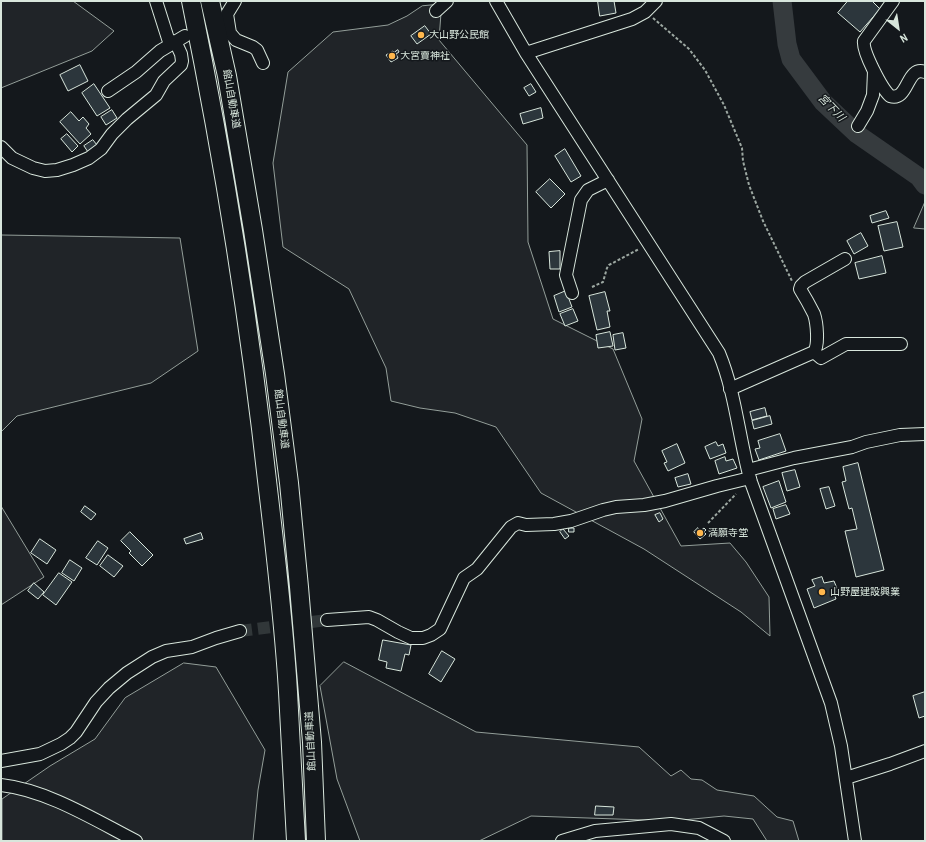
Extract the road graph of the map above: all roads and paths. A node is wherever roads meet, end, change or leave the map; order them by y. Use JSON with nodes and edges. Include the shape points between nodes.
{"nodes":[{"id":1,"x":156,"y":1,"type":"edge"},
{"id":2,"x":191,"y":1,"type":"edge"},
{"id":3,"x":210,"y":1,"type":"edge"},
{"id":4,"x":235,"y":1,"type":"edge"},
{"id":5,"x":447,"y":1,"type":"edge"},
{"id":6,"x":496,"y":1,"type":"edge"},
{"id":7,"x":656,"y":1,"type":"edge"},
{"id":8,"x":893,"y":1,"type":"edge"},
{"id":9,"x":436,"y":11,"type":"dead end"},
{"id":10,"x":645,"y":12,"type":"junction"},
{"id":11,"x":176,"y":41,"type":"junction"},
{"id":12,"x":526,"y":53,"type":"junction"},
{"id":13,"x":263,"y":63,"type":"dead end"},
{"id":14,"x":874,"y":71,"type":"junction"},
{"id":15,"x":925,"y":72,"type":"edge"},
{"id":16,"x":108,"y":91,"type":"dead end"},
{"id":17,"x":858,"y":126,"type":"dead end"},
{"id":18,"x":1,"y":147,"type":"edge"},
{"id":19,"x":608,"y":180,"type":"junction"},
{"id":20,"x":649,"y":244,"type":"junction"},
{"id":21,"x":845,"y":259,"type":"dead end"},
{"id":22,"x":592,"y":287,"type":"dead end"},
{"id":23,"x":800,"y":289,"type":"junction"},
{"id":24,"x":572,"y":292,"type":"dead end"},
{"id":25,"x":901,"y":344,"type":"dead end"},
{"id":26,"x":814,"y":352,"type":"junction"},
{"id":27,"x":730,"y":389,"type":"junction"},
{"id":28,"x":925,"y":434,"type":"edge"},
{"id":29,"x":749,"y":474,"type":"junction"},
{"id":30,"x":737,"y":481,"type":"junction"},
{"id":31,"x":708,"y":523,"type":"dead end"},
{"id":32,"x":327,"y":620,"type":"tunnel mouth"},
{"id":33,"x":240,"y":632,"type":"tunnel mouth"},
{"id":34,"x":925,"y":751,"type":"edge"},
{"id":35,"x":1,"y":762,"type":"edge"},
{"id":36,"x":846,"y":778,"type":"junction"},
{"id":37,"x":1,"y":785,"type":"edge"},
{"id":38,"x":569,"y":840,"type":"edge"},
{"id":39,"x":136,"y":841,"type":"edge"},
{"id":40,"x":296,"y":841,"type":"edge"},
{"id":41,"x":316,"y":841,"type":"edge"},
{"id":42,"x":724,"y":841,"type":"edge"},
{"id":43,"x":855,"y":841,"type":"edge"}],
"edges":[{"from":1,"to":11,"type":"street"},
{"from":2,"to":40,"type":"highway","name":"館山自動車道","via":[[239,268],[260,421],[288,684]]},
{"from":3,"to":41,"type":"highway","name":"館山自動車道","via":[[227,76],[274,367],[289,483],[312,742]]},
{"from":4,"to":13,"type":"street","via":[[228,14],[230,33],[236,40],[253,47]]},
{"from":5,"to":9,"type":"street"},
{"from":6,"to":12,"type":"street"},
{"from":7,"to":10,"type":"street"},
{"from":8,"to":14,"type":"street","via":[[864,40],[864,50]]},
{"from":10,"to":12,"type":"street","via":[[632,19]]},
{"from":10,"to":23,"type":"path","via":[[680,40],[705,70],[724,105],[742,148],[749,185],[763,221],[786,270]]},
{"from":11,"to":16,"type":"street"},
{"from":11,"to":18,"type":"street","via":[[181,54],[181,65],[164,81],[156,95],[127,119],[101,149],[89,158],[57,170],[45,171],[12,158]]},
{"from":12,"to":19,"type":"street"},
{"from":14,"to":15,"type":"street","via":[[888,95],[894,97],[903,93],[914,74]]},
{"from":14,"to":17,"type":"street","via":[[873,95]]},
{"from":19,"to":20,"type":"street"},
{"from":19,"to":24,"type":"street","via":[[588,190],[581,200],[566,275]]},
{"from":20,"to":22,"type":"path","via":[[609,265],[603,282]]},
{"from":20,"to":27,"type":"street","via":[[719,353]]},
{"from":21,"to":23,"type":"street","via":[[805,282]]},
{"from":23,"to":26,"type":"street","via":[[815,318],[817,340]]},
{"from":25,"to":26,"type":"street","via":[[846,344],[821,358]]},
{"from":26,"to":27,"type":"street"},
{"from":27,"to":29,"type":"street"},
{"from":28,"to":29,"type":"street","via":[[900,435],[794,458]]},
{"from":29,"to":30,"type":"street"},
{"from":29,"to":36,"type":"street","via":[[832,703]]},
{"from":30,"to":31,"type":"path","via":[[736,493]]},
{"from":30,"to":32,"type":"street","via":[[665,501],[603,510],[571,521],[526,525],[518,523],[511,527],[485,560],[464,578],[440,629],[423,638],[411,638],[369,617]]},
{"from":33,"to":35,"type":"street","via":[[152,657],[109,688],[70,738],[40,754]]},
{"from":34,"to":36,"type":"street"},
{"from":36,"to":43,"type":"street"},
{"from":37,"to":39,"type":"street","via":[[46,797]]},
{"from":38,"to":42,"type":"street","via":[[595,831],[671,824],[699,828]]}]}
